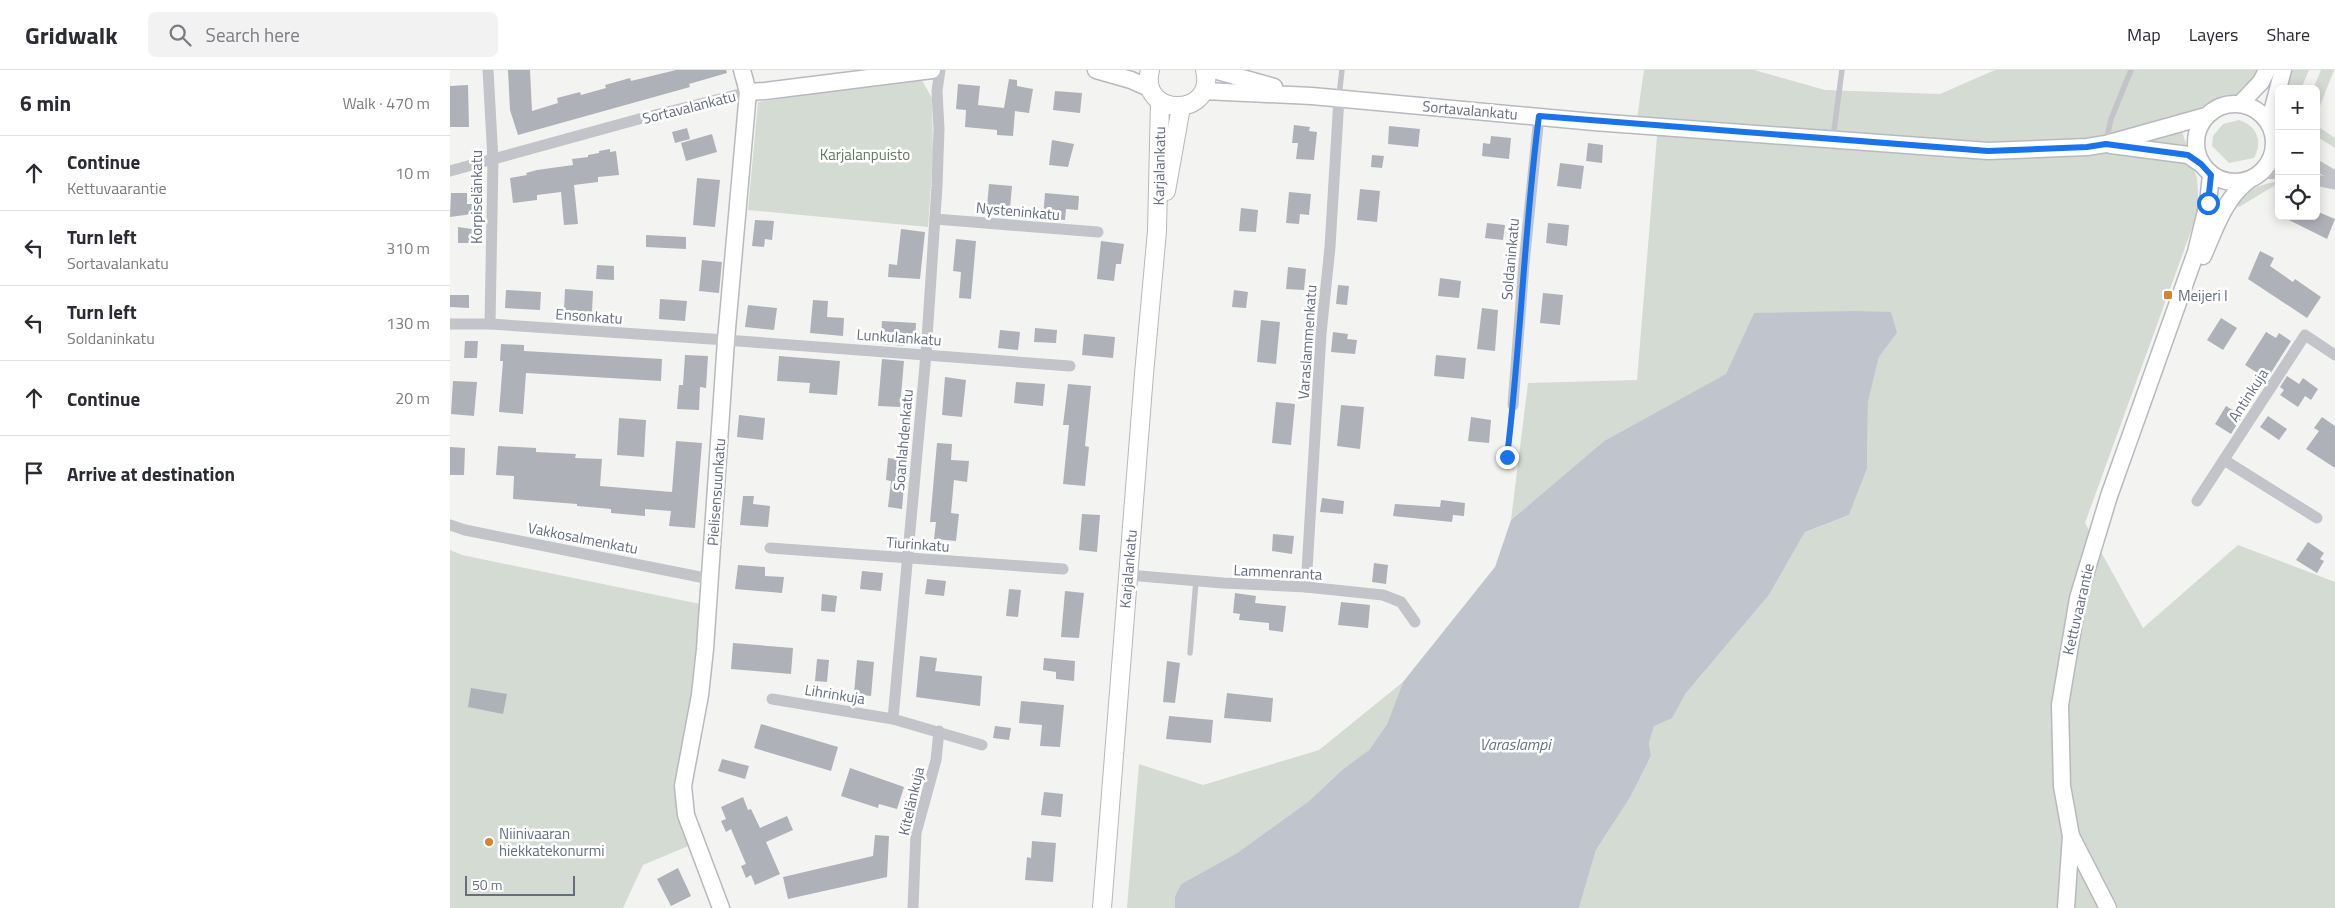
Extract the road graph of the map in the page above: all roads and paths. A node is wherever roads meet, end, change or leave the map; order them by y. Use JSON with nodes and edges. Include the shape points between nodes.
{"nodes":[{"id":1,"x":488,"y":70,"type":"edge"},
{"id":2,"x":742,"y":70,"type":"edge"},
{"id":3,"x":932,"y":70,"type":"edge"},
{"id":4,"x":940,"y":70,"type":"edge"},
{"id":5,"x":1096,"y":70,"type":"edge"},
{"id":6,"x":1150,"y":70,"type":"edge"},
{"id":7,"x":1205,"y":70,"type":"edge"},
{"id":8,"x":1214,"y":70,"type":"edge"},
{"id":9,"x":1342,"y":70,"type":"edge"},
{"id":10,"x":1842,"y":70,"type":"edge"},
{"id":11,"x":2131,"y":70,"type":"edge"},
{"id":12,"x":2267,"y":70,"type":"edge"},
{"id":13,"x":2283,"y":70,"type":"edge"},
{"id":14,"x":1204,"y":90,"type":"junction"},
{"id":15,"x":748,"y":92,"type":"junction"},
{"id":16,"x":1155,"y":95,"type":"junction"},
{"id":17,"x":1312,"y":96,"type":"junction"},
{"id":18,"x":1339,"y":98,"type":"junction"},
{"id":19,"x":2240,"y":104,"type":"junction"},
{"id":20,"x":1181,"y":107,"type":"junction"},
{"id":21,"x":1539,"y":116,"type":"junction"},
{"id":22,"x":2206,"y":116,"type":"junction"},
{"id":23,"x":2275,"y":138,"type":"edge"},
{"id":24,"x":1833,"y":140,"type":"junction"},
{"id":25,"x":2106,"y":144,"type":"junction"},
{"id":26,"x":492,"y":160,"type":"junction"},
{"id":27,"x":2320,"y":167,"type":"edge"},
{"id":28,"x":2206,"y":169,"type":"junction"},
{"id":29,"x":450,"y":171,"type":"edge"},
{"id":30,"x":2275,"y":174,"type":"edge"},
{"id":31,"x":2255,"y":176,"type":"junction"},
{"id":32,"x":2335,"y":176,"type":"edge"},
{"id":33,"x":2320,"y":181,"type":"edge"},
{"id":34,"x":2335,"y":184,"type":"edge"},
{"id":35,"x":935,"y":219,"type":"junction"},
{"id":36,"x":1157,"y":231,"type":"junction"},
{"id":37,"x":1098,"y":232,"type":"dead end"},
{"id":38,"x":450,"y":324,"type":"edge"},
{"id":39,"x":490,"y":324,"type":"junction"},
{"id":40,"x":726,"y":340,"type":"junction"},
{"id":41,"x":926,"y":354,"type":"junction"},
{"id":42,"x":2335,"y":355,"type":"edge"},
{"id":43,"x":1070,"y":366,"type":"dead end"},
{"id":44,"x":2148,"y":390,"type":"junction"},
{"id":45,"x":1513,"y":405,"type":"joint"},
{"id":46,"x":1507,"y":457,"type":"dead end"},
{"id":47,"x":2224,"y":460,"type":"junction"},
{"id":48,"x":2197,"y":501,"type":"dead end"},
{"id":49,"x":2317,"y":518,"type":"dead end"},
{"id":50,"x":450,"y":525,"type":"edge"},
{"id":51,"x":770,"y":548,"type":"dead end"},
{"id":52,"x":907,"y":558,"type":"junction"},
{"id":53,"x":1063,"y":569,"type":"dead end"},
{"id":54,"x":1128,"y":575,"type":"junction"},
{"id":55,"x":710,"y":579,"type":"junction"},
{"id":56,"x":1196,"y":581,"type":"junction"},
{"id":57,"x":1306,"y":587,"type":"junction"},
{"id":58,"x":1414,"y":622,"type":"dead end"},
{"id":59,"x":1190,"y":653,"type":"dead end"},
{"id":60,"x":772,"y":699,"type":"dead end"},
{"id":61,"x":892,"y":719,"type":"junction"},
{"id":62,"x":939,"y":731,"type":"junction"},
{"id":63,"x":982,"y":745,"type":"dead end"},
{"id":64,"x":2071,"y":836,"type":"junction"},
{"id":65,"x":721,"y":908,"type":"edge"},
{"id":66,"x":913,"y":908,"type":"edge"},
{"id":67,"x":1102,"y":908,"type":"edge"},
{"id":68,"x":2066,"y":908,"type":"edge"},
{"id":69,"x":2108,"y":908,"type":"edge"}],
"edges":[{"from":1,"to":26,"type":"street","name":"Korpiselänkatu"},
{"from":2,"to":15,"type":"street","name":"Pielisensuunkatu"},
{"from":3,"to":15,"type":"street","name":"Sortavalankatu"},
{"from":4,"to":35,"type":"street","name":"Soanlahdenkatu"},
{"from":5,"to":16,"type":"street","via":[[1131,80]]},
{"from":6,"to":16,"type":"main road","name":"Karjalankatu","via":[[1149,82]]},
{"from":7,"to":14,"type":"main road"},
{"from":8,"to":17,"type":"street","name":"Sortavalankatu"},
{"from":9,"to":18,"type":"lane"},
{"from":10,"to":24,"type":"lane"},
{"from":11,"to":25,"type":"lane"},
{"from":12,"to":19,"type":"street","via":[[2261,82]]},
{"from":13,"to":23,"type":"street","via":[[2272,112]]},
{"from":14,"to":17,"type":"street","name":"Sortavalankatu"},
{"from":14,"to":20,"type":"main road","via":[[1190,104]]},
{"from":15,"to":26,"type":"street","name":"Sortavalankatu"},
{"from":15,"to":40,"type":"street","name":"Pielisensuunkatu"},
{"from":16,"to":20,"type":"main road","via":[[1174,107]]},
{"from":16,"to":36,"type":"main road","name":"Karjalankatu"},
{"from":17,"to":18,"type":"street","name":"Sortavalankatu"},
{"from":18,"to":21,"type":"street","name":"Sortavalankatu"},
{"from":18,"to":57,"type":"street","name":"Varaslammenkatu"},
{"from":19,"to":22,"type":"street","via":[[2217,108]]},
{"from":19,"to":23,"type":"street","via":[[2255,109],[2266,119]]},
{"from":20,"to":36,"type":"main road","name":"Karjalankatu"},
{"from":21,"to":24,"type":"street","name":"Sortavalankatu"},
{"from":21,"to":45,"type":"street","name":"Soldaninkatu"},
{"from":22,"to":25,"type":"street","name":"Sortavalankatu"},
{"from":22,"to":28,"type":"street","via":[[2195,140],[2196,152]]},
{"from":23,"to":31,"type":"street","via":[[2269,163]]},
{"from":24,"to":25,"type":"street","name":"Sortavalankatu","via":[[1988,151]]},
{"from":25,"to":28,"type":"street","name":"Sortavalankatu","via":[[2188,155]]},
{"from":26,"to":29,"type":"street","name":"Sortavalankatu"},
{"from":26,"to":39,"type":"street","name":"Korpiselänkatu"},
{"from":27,"to":32,"type":"street"},
{"from":28,"to":31,"type":"street","via":[[2221,180],[2235,182]]},
{"from":28,"to":44,"type":"street","name":"Kettuvaarantie","via":[[2208,203],[2196,252]]},
{"from":30,"to":31,"type":"street"},
{"from":31,"to":44,"type":"street","name":"Kettuvaarantie","via":[[2236,190],[2224,207]]},
{"from":33,"to":34,"type":"street"},
{"from":35,"to":37,"type":"street","name":"Nysteninkatu"},
{"from":35,"to":41,"type":"street","name":"Soanlahdenkatu"},
{"from":36,"to":54,"type":"main road","name":"Karjalankatu"},
{"from":38,"to":39,"type":"street","name":"Ensonkatu"},
{"from":39,"to":40,"type":"street","name":"Ensonkatu"},
{"from":40,"to":41,"type":"street","name":"Lunkulankatu"},
{"from":40,"to":55,"type":"street","name":"Pielisensuunkatu"},
{"from":41,"to":43,"type":"street","name":"Lunkulankatu"},
{"from":41,"to":52,"type":"street","name":"Soanlahdenkatu"},
{"from":42,"to":47,"type":"street","name":"Antinkuja","via":[[2305,335]]},
{"from":44,"to":64,"type":"street","name":"Kettuvaarantie","via":[[2093,547],[2078,598],[2070,644],[2060,705],[2062,786]]},
{"from":45,"to":46,"type":"lane"},
{"from":47,"to":48,"type":"street","name":"Antinkuja"},
{"from":47,"to":49,"type":"street"},
{"from":50,"to":55,"type":"street","name":"Vakkosalmenkatu"},
{"from":51,"to":52,"type":"street","name":"Tiurinkatu"},
{"from":52,"to":53,"type":"street","name":"Tiurinkatu"},
{"from":52,"to":61,"type":"street","name":"Soanlahdenkatu"},
{"from":54,"to":56,"type":"street","name":"Lammenranta"},
{"from":54,"to":67,"type":"main road","name":"Karjalankatu"},
{"from":55,"to":65,"type":"street","name":"Pielisensuunkatu","via":[[700,695],[683,786],[686,816]]},
{"from":56,"to":57,"type":"street","name":"Lammenranta"},
{"from":56,"to":59,"type":"lane"},
{"from":57,"to":58,"type":"street","name":"Lammenranta","via":[[1393,598],[1401,602]]},
{"from":60,"to":61,"type":"street","name":"Lihrinkuja"},
{"from":61,"to":62,"type":"street"},
{"from":62,"to":63,"type":"street"},
{"from":62,"to":66,"type":"street","name":"Kitelänkuja","via":[[936,760],[916,833]]},
{"from":64,"to":68,"type":"street","name":"Kettuvaarantie"},
{"from":64,"to":69,"type":"street","name":"Kettuvaarantie"}]}
